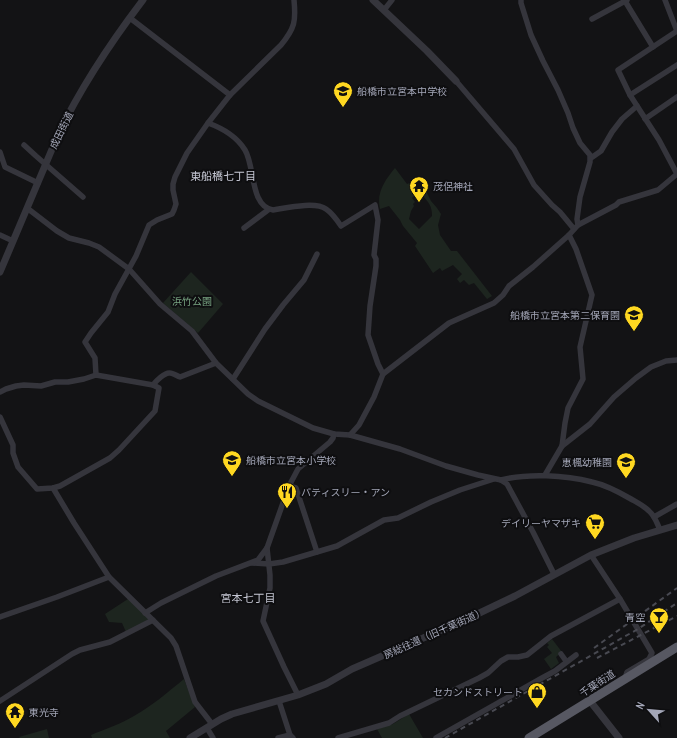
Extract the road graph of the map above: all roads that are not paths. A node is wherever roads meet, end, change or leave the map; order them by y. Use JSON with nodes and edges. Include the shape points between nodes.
{"nodes":[{"id":1,"x":143,"y":0,"type":"edge"},
{"id":2,"x":294,"y":0,"type":"edge"},
{"id":3,"x":373,"y":0,"type":"edge"},
{"id":4,"x":392,"y":0,"type":"edge"},
{"id":5,"x":521,"y":0,"type":"edge"},
{"id":6,"x":665,"y":0,"type":"edge"},
{"id":7,"x":626,"y":1,"type":"edge"},
{"id":8,"x":384,"y":10,"type":"junction"},
{"id":9,"x":130,"y":18,"type":"junction"},
{"id":10,"x":592,"y":19,"type":"dead end"},
{"id":11,"x":677,"y":31,"type":"edge"},
{"id":12,"x":653,"y":47,"type":"junction"},
{"id":13,"x":677,"y":65,"type":"edge"},
{"id":14,"x":456,"y":81,"type":"joint"},
{"id":15,"x":230,"y":95,"type":"junction"},
{"id":16,"x":630,"y":95,"type":"junction"},
{"id":17,"x":677,"y":97,"type":"edge"},
{"id":18,"x":637,"y":106,"type":"junction"},
{"id":19,"x":645,"y":119,"type":"junction"},
{"id":20,"x":208,"y":124,"type":"junction"},
{"id":21,"x":24,"y":145,"type":"dead end"},
{"id":22,"x":0,"y":152,"type":"edge"},
{"id":23,"x":590,"y":158,"type":"junction"},
{"id":24,"x":45,"y":165,"type":"junction"},
{"id":25,"x":38,"y":183,"type":"junction"},
{"id":26,"x":82,"y":197,"type":"dead end"},
{"id":27,"x":28,"y":208,"type":"junction"},
{"id":28,"x":268,"y":210,"type":"junction"},
{"id":29,"x":576,"y":227,"type":"junction"},
{"id":30,"x":244,"y":228,"type":"dead end"},
{"id":31,"x":0,"y":235,"type":"edge"},
{"id":32,"x":569,"y":235,"type":"junction"},
{"id":33,"x":13,"y":241,"type":"junction"},
{"id":34,"x":317,"y":254,"type":"dead end"},
{"id":35,"x":129,"y":269,"type":"junction"},
{"id":36,"x":0,"y":272,"type":"edge"},
{"id":37,"x":677,"y":360,"type":"edge"},
{"id":38,"x":216,"y":363,"type":"junction"},
{"id":39,"x":383,"y":374,"type":"junction"},
{"id":40,"x":96,"y":375,"type":"junction"},
{"id":41,"x":233,"y":379,"type":"junction"},
{"id":42,"x":153,"y":385,"type":"junction"},
{"id":43,"x":0,"y":392,"type":"edge"},
{"id":44,"x":0,"y":417,"type":"edge"},
{"id":45,"x":334,"y":434,"type":"junction"},
{"id":46,"x":350,"y":435,"type":"junction"},
{"id":47,"x":562,"y":446,"type":"junction"},
{"id":48,"x":545,"y":475,"type":"junction"},
{"id":49,"x":498,"y":479,"type":"junction"},
{"id":50,"x":289,"y":486,"type":"junction"},
{"id":51,"x":53,"y":488,"type":"junction"},
{"id":52,"x":677,"y":504,"type":"edge"},
{"id":53,"x":654,"y":517,"type":"junction"},
{"id":54,"x":677,"y":525,"type":"edge"},
{"id":55,"x":660,"y":530,"type":"junction"},
{"id":56,"x":267,"y":548,"type":"junction"},
{"id":57,"x":317,"y":552,"type":"junction"},
{"id":58,"x":591,"y":555,"type":"junction"},
{"id":59,"x":252,"y":563,"type":"junction"},
{"id":60,"x":269,"y":564,"type":"junction"},
{"id":61,"x":554,"y":574,"type":"junction"},
{"id":62,"x":108,"y":577,"type":"junction"},
{"id":63,"x":620,"y":599,"type":"junction"},
{"id":64,"x":145,"y":613,"type":"junction"},
{"id":65,"x":0,"y":617,"type":"edge"},
{"id":66,"x":153,"y":620,"type":"junction"},
{"id":67,"x":677,"y":647,"type":"edge"},
{"id":68,"x":561,"y":654,"type":"dead end"},
{"id":69,"x":576,"y":655,"type":"dead end"},
{"id":70,"x":566,"y":661,"type":"junction"},
{"id":71,"x":625,"y":678,"type":"junction"},
{"id":72,"x":298,"y":695,"type":"junction"},
{"id":73,"x":0,"y":701,"type":"edge"},
{"id":74,"x":279,"y":701,"type":"junction"},
{"id":75,"x":590,"y":701,"type":"junction"},
{"id":76,"x":209,"y":726,"type":"junction"},
{"id":77,"x":292,"y":736,"type":"edge"},
{"id":78,"x":190,"y":738,"type":"edge"},
{"id":79,"x":213,"y":738,"type":"edge"},
{"id":80,"x":278,"y":738,"type":"edge"},
{"id":81,"x":338,"y":738,"type":"edge"},
{"id":82,"x":436,"y":738,"type":"edge"},
{"id":83,"x":529,"y":738,"type":"edge"},
{"id":84,"x":619,"y":738,"type":"edge"}],
"edges":[{"from":1,"to":9,"type":"street","name":"成田街道"},
{"from":2,"to":15,"type":"street","via":[[295,20],[288,37]]},
{"from":3,"to":8,"type":"street"},
{"from":4,"to":8,"type":"street"},
{"from":5,"to":23,"type":"street","via":[[531,35],[561,96],[580,143]]},
{"from":6,"to":11,"type":"street"},
{"from":7,"to":10,"type":"street"},
{"from":7,"to":12,"type":"street"},
{"from":8,"to":14,"type":"street","via":[[428,50]]},
{"from":9,"to":15,"type":"street"},
{"from":9,"to":24,"type":"street","name":"成田街道","via":[[82,89]]},
{"from":11,"to":12,"type":"street"},
{"from":12,"to":16,"type":"street","via":[[618,70]]},
{"from":13,"to":16,"type":"street"},
{"from":14,"to":29,"type":"street","via":[[514,149],[534,185]]},
{"from":15,"to":20,"type":"street"},
{"from":16,"to":18,"type":"street"},
{"from":17,"to":19,"type":"street"},
{"from":18,"to":19,"type":"street"},
{"from":18,"to":23,"type":"street","via":[[622,119],[601,151]]},
{"from":19,"to":29,"type":"street","via":[[677,174],[658,190],[619,202]]},
{"from":20,"to":28,"type":"street","via":[[217,126],[229,134],[245,150],[259,199]]},
{"from":20,"to":35,"type":"street","via":[[187,153],[175,177],[173,190],[176,204],[172,214],[149,225]]},
{"from":21,"to":24,"type":"street"},
{"from":22,"to":25,"type":"street","via":[[5,167]]},
{"from":23,"to":29,"type":"street","via":[[580,197]]},
{"from":24,"to":25,"type":"street","name":"成田街道"},
{"from":24,"to":26,"type":"street"},
{"from":25,"to":27,"type":"street","name":"成田街道"},
{"from":27,"to":33,"type":"street","name":"成田街道"},
{"from":27,"to":35,"type":"street","via":[[57,231],[69,238],[99,246]]},
{"from":28,"to":30,"type":"street"},
{"from":28,"to":39,"type":"street","via":[[319,206],[326,209],[341,226],[375,205],[378,220],[374,254],[376,266],[368,335]]},
{"from":29,"to":32,"type":"street"},
{"from":31,"to":33,"type":"street"},
{"from":32,"to":39,"type":"street","via":[[494,302],[449,323]]},
{"from":32,"to":47,"type":"street","via":[[592,295],[580,347],[583,379],[568,408]]},
{"from":33,"to":36,"type":"street","name":"成田街道"},
{"from":34,"to":41,"type":"street","via":[[304,280],[265,329]]},
{"from":35,"to":38,"type":"street","via":[[160,304],[192,331]]},
{"from":35,"to":40,"type":"street","via":[[108,312],[85,342],[95,358]]},
{"from":37,"to":47,"type":"street","via":[[651,367],[636,378],[614,397],[590,424]]},
{"from":38,"to":41,"type":"street"},
{"from":38,"to":42,"type":"street","via":[[180,377],[171,373],[166,374]]},
{"from":39,"to":46,"type":"street","via":[[363,418]]},
{"from":40,"to":42,"type":"street"},
{"from":40,"to":43,"type":"street","via":[[41,386],[16,386]]},
{"from":41,"to":45,"type":"street","via":[[258,401],[313,428]]},
{"from":42,"to":51,"type":"street","via":[[158,388],[155,410],[119,450],[110,458]]},
{"from":44,"to":51,"type":"street","via":[[13,445],[18,468],[37,489]]},
{"from":45,"to":46,"type":"street"},
{"from":45,"to":50,"type":"street","via":[[330,442],[298,469]]},
{"from":46,"to":49,"type":"street","via":[[400,449],[446,466]]},
{"from":47,"to":48,"type":"street"},
{"from":48,"to":49,"type":"street"},
{"from":48,"to":53,"type":"street","via":[[574,478],[608,487],[642,505]]},
{"from":49,"to":57,"type":"street","via":[[460,490],[398,518],[384,520],[337,546]]},
{"from":49,"to":61,"type":"street","via":[[507,484]]},
{"from":50,"to":56,"type":"street"},
{"from":50,"to":57,"type":"street","via":[[296,488]]},
{"from":51,"to":62,"type":"street"},
{"from":52,"to":53,"type":"street"},
{"from":53,"to":55,"type":"street"},
{"from":54,"to":55,"type":"street","name":"房総往還（旧千葉街道）"},
{"from":55,"to":58,"type":"street","name":"房総往還（旧千葉街道）"},
{"from":56,"to":59,"type":"street","via":[[258,560]]},
{"from":56,"to":60,"type":"street"},
{"from":57,"to":60,"type":"street"},
{"from":58,"to":61,"type":"street","name":"房総往還（旧千葉街道）"},
{"from":58,"to":63,"type":"street"},
{"from":59,"to":60,"type":"street"},
{"from":59,"to":64,"type":"street","via":[[216,576]]},
{"from":60,"to":72,"type":"street","via":[[270,588],[263,621]]},
{"from":61,"to":72,"type":"street","name":"房総往還（旧千葉街道）","via":[[494,606]]},
{"from":62,"to":64,"type":"street"},
{"from":62,"to":65,"type":"street"},
{"from":63,"to":71,"type":"street","via":[[652,654],[649,659],[627,672]]},
{"from":63,"to":81,"type":"street","via":[[551,636],[527,655],[501,661],[480,678],[390,723]]},
{"from":64,"to":66,"type":"street"},
{"from":66,"to":73,"type":"street","via":[[110,642],[72,654]]},
{"from":66,"to":76,"type":"street","via":[[172,638],[195,702]]},
{"from":67,"to":71,"type":"highway","name":"千葉街道"},
{"from":68,"to":70,"type":"street"},
{"from":69,"to":70,"type":"street"},
{"from":70,"to":82,"type":"street","via":[[542,678]]},
{"from":71,"to":75,"type":"highway","name":"千葉街道"},
{"from":72,"to":74,"type":"street","name":"房総往還（旧千葉街道）"},
{"from":74,"to":76,"type":"street","name":"房総往還（旧千葉街道）","via":[[232,714]]},
{"from":74,"to":77,"type":"street"},
{"from":75,"to":83,"type":"highway","name":"千葉街道"},
{"from":75,"to":84,"type":"street"},
{"from":76,"to":78,"type":"street","name":"房総往還（旧千葉街道）"},
{"from":76,"to":79,"type":"street"},
{"from":77,"to":80,"type":"street"}]}
